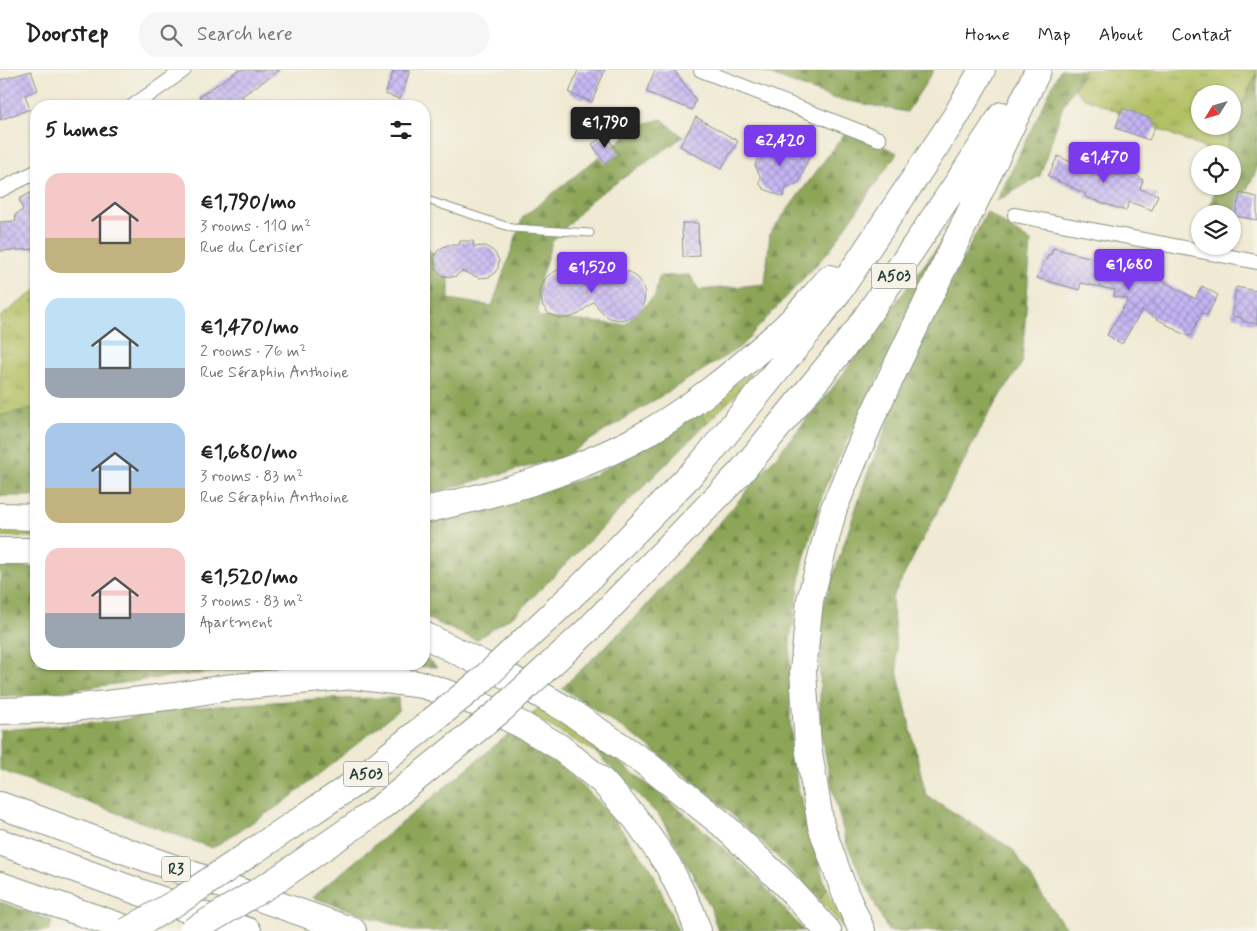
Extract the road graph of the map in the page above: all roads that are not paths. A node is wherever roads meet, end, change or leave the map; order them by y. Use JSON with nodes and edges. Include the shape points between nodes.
{"nodes":[{"id":1,"x":184,"y":70,"type":"edge"},
{"id":2,"x":701,"y":70,"type":"edge"},
{"id":3,"x":982,"y":70,"type":"edge"},
{"id":4,"x":1031,"y":70,"type":"edge"},
{"id":5,"x":1038,"y":70,"type":"edge"},
{"id":6,"x":145,"y":100,"type":"edge"},
{"id":7,"x":879,"y":139,"type":"dead end"},
{"id":8,"x":30,"y":175,"type":"edge"},
{"id":9,"x":0,"y":190,"type":"edge"},
{"id":10,"x":430,"y":202,"type":"edge"},
{"id":11,"x":1014,"y":215,"type":"dead end"},
{"id":12,"x":590,"y":233,"type":"dead end"},
{"id":13,"x":858,"y":260,"type":"junction"},
{"id":14,"x":1257,"y":262,"type":"edge"},
{"id":15,"x":430,"y":509,"type":"edge"},
{"id":16,"x":0,"y":516,"type":"edge"},
{"id":17,"x":30,"y":517,"type":"edge"},
{"id":18,"x":0,"y":551,"type":"edge"},
{"id":19,"x":30,"y":551,"type":"edge"},
{"id":20,"x":430,"y":638,"type":"edge"},
{"id":21,"x":0,"y":711,"type":"edge"},
{"id":22,"x":0,"y":805,"type":"edge"},
{"id":23,"x":0,"y":842,"type":"edge"},
{"id":24,"x":275,"y":881,"type":"junction"},
{"id":25,"x":0,"y":885,"type":"edge"},
{"id":26,"x":127,"y":931,"type":"edge"},
{"id":27,"x":134,"y":931,"type":"edge"},
{"id":28,"x":192,"y":931,"type":"edge"},
{"id":29,"x":226,"y":931,"type":"edge"},
{"id":30,"x":248,"y":931,"type":"edge"},
{"id":31,"x":353,"y":931,"type":"edge"},
{"id":32,"x":698,"y":931,"type":"edge"},
{"id":33,"x":828,"y":931,"type":"edge"},
{"id":34,"x":862,"y":931,"type":"edge"}],
"edges":[{"from":1,"to":6,"type":"street"},
{"from":2,"to":7,"type":"street"},
{"from":3,"to":13,"type":"highway","number":"A503","via":[[956,116]]},
{"from":4,"to":24,"type":"highway","number":"A503","bridge":true,"via":[[856,332],[742,471],[589,629],[501,710],[383,805]]},
{"from":5,"to":34,"type":"highway","via":[[873,415],[834,508],[810,600],[803,671],[808,746],[821,826]]},
{"from":8,"to":9,"type":"street"},
{"from":10,"to":12,"type":"lane","via":[[512,228]]},
{"from":11,"to":14,"type":"street"},
{"from":13,"to":15,"type":"highway","via":[[831,277],[785,327],[726,379],[676,415],[629,443],[535,482]]},
{"from":13,"to":26,"type":"highway","number":"A503","bridge":true,"via":[[839,291],[702,463],[582,586],[481,681],[355,783],[182,899]]},
{"from":16,"to":17,"type":"highway"},
{"from":18,"to":19,"type":"highway"},
{"from":20,"to":33,"type":"highway","via":[[518,682],[644,762],[722,824],[787,886]]},
{"from":21,"to":32,"type":"highway","via":[[64,709],[224,688],[354,676],[423,685],[478,703],[522,725],[558,746],[602,781],[636,819],[668,865]]},
{"from":22,"to":31,"type":"highway","number":"R3"},
{"from":23,"to":30,"type":"highway","number":"R3"},
{"from":24,"to":28,"type":"highway","number":"A503","bridge":true},
{"from":24,"to":29,"type":"highway","via":[[260,906]]},
{"from":25,"to":27,"type":"highway"}]}
